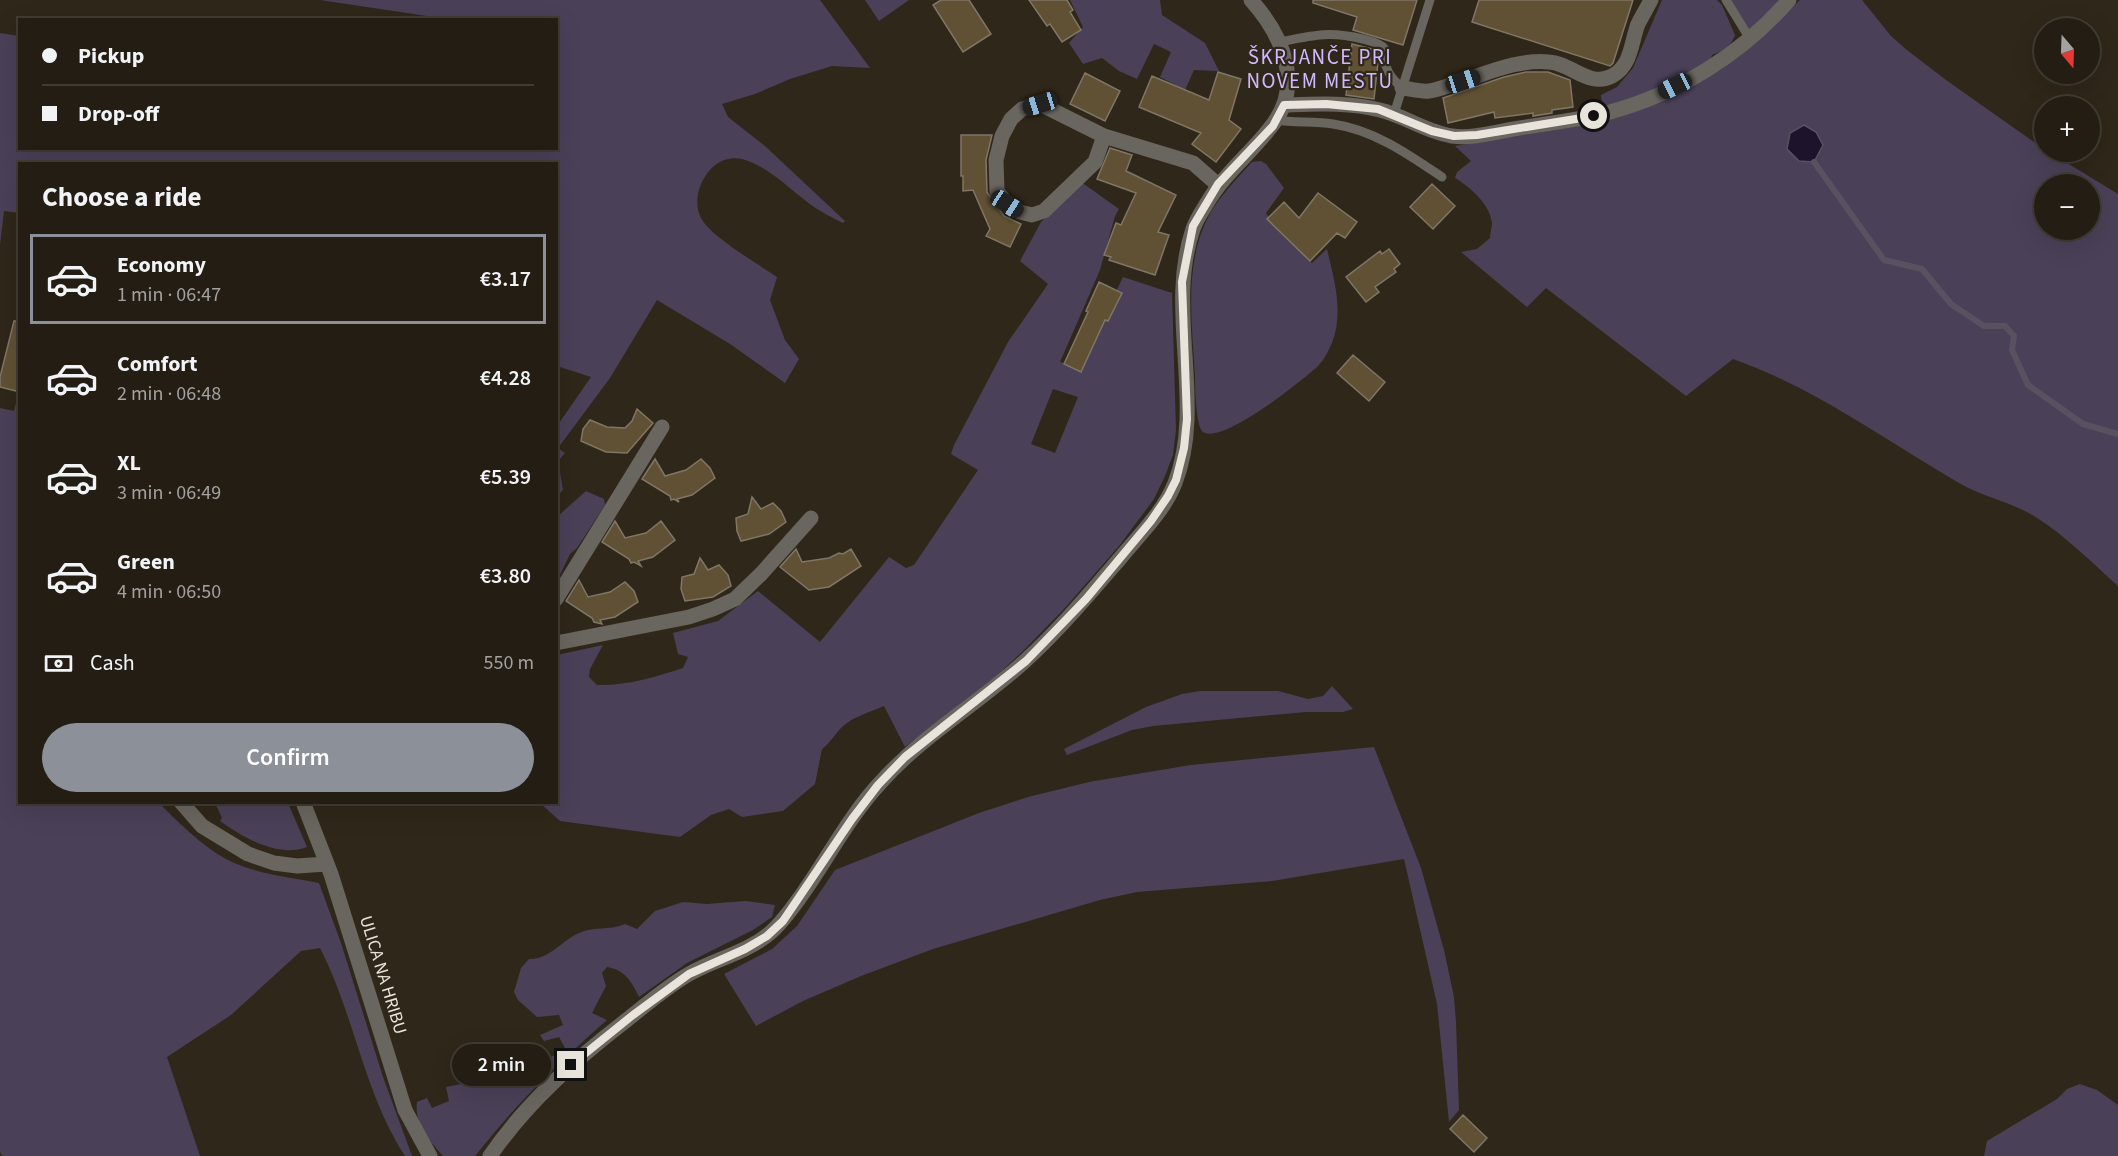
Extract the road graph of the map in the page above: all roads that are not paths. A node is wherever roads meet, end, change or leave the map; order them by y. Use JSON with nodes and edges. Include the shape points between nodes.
{"nodes":[{"id":1,"x":1251,"y":0,"type":"edge"},
{"id":2,"x":1430,"y":0,"type":"edge"},
{"id":3,"x":1651,"y":0,"type":"edge"},
{"id":4,"x":1726,"y":0,"type":"edge"},
{"id":5,"x":1789,"y":0,"type":"edge"},
{"id":6,"x":1750,"y":39,"type":"junction"},
{"id":7,"x":1280,"y":42,"type":"junction"},
{"id":8,"x":1402,"y":88,"type":"junction"},
{"id":9,"x":1284,"y":105,"type":"junction"},
{"id":10,"x":1394,"y":114,"type":"junction"},
{"id":11,"x":1276,"y":120,"type":"junction"},
{"id":12,"x":1104,"y":136,"type":"junction"},
{"id":13,"x":1442,"y":177,"type":"dead end"},
{"id":14,"x":1218,"y":184,"type":"junction"},
{"id":15,"x":662,"y":427,"type":"dead end"},
{"id":16,"x":811,"y":518,"type":"dead end"},
{"id":17,"x":558,"y":595,"type":"edge"},
{"id":18,"x":558,"y":643,"type":"edge"},
{"id":19,"x":183,"y":804,"type":"edge"},
{"id":20,"x":304,"y":804,"type":"edge"},
{"id":21,"x":327,"y":864,"type":"junction"},
{"id":22,"x":430,"y":1156,"type":"edge"},
{"id":23,"x":490,"y":1156,"type":"edge"}],
"edges":[{"from":1,"to":7,"type":"street"},
{"from":2,"to":8,"type":"lane"},
{"from":3,"to":8,"type":"street","via":[[1627,61],[1611,76],[1598,80],[1566,66],[1534,62],[1516,64],[1429,92]]},
{"from":4,"to":6,"type":"lane"},
{"from":5,"to":6,"type":"street"},
{"from":6,"to":10,"type":"street","via":[[1708,70],[1645,101],[1577,120],[1454,136]]},
{"from":7,"to":8,"type":"lane","via":[[1319,34],[1371,41],[1387,52],[1390,76]]},
{"from":7,"to":9,"type":"street","via":[[1289,81]]},
{"from":8,"to":10,"type":"lane"},
{"from":9,"to":10,"type":"street","via":[[1355,106]]},
{"from":9,"to":11,"type":"street"},
{"from":11,"to":13,"type":"lane","via":[[1329,123],[1364,131]]},
{"from":11,"to":14,"type":"street"},
{"from":12,"to":12,"type":"street","via":[[1040,104],[1022,110],[1011,119],[1002,136],[996,160],[997,191],[1020,212],[1032,215],[1044,211],[1095,162]]},
{"from":12,"to":14,"type":"street","via":[[1193,163]]},
{"from":14,"to":23,"type":"street","via":[[1193,226],[1185,264],[1181,302],[1187,419],[1184,448],[1176,480],[1151,521],[1086,599],[1026,661],[905,757],[878,785],[783,921],[745,949],[689,974],[602,1039],[556,1078]]},
{"from":15,"to":17,"type":"street"},
{"from":16,"to":18,"type":"street","via":[[735,600],[689,617]]},
{"from":19,"to":21,"type":"street","via":[[202,826],[248,854],[297,866]]},
{"from":20,"to":21,"type":"street","name":"ULICA NA HRIBU"},
{"from":21,"to":22,"type":"street","name":"ULICA NA HRIBU","via":[[405,1110]]}]}
